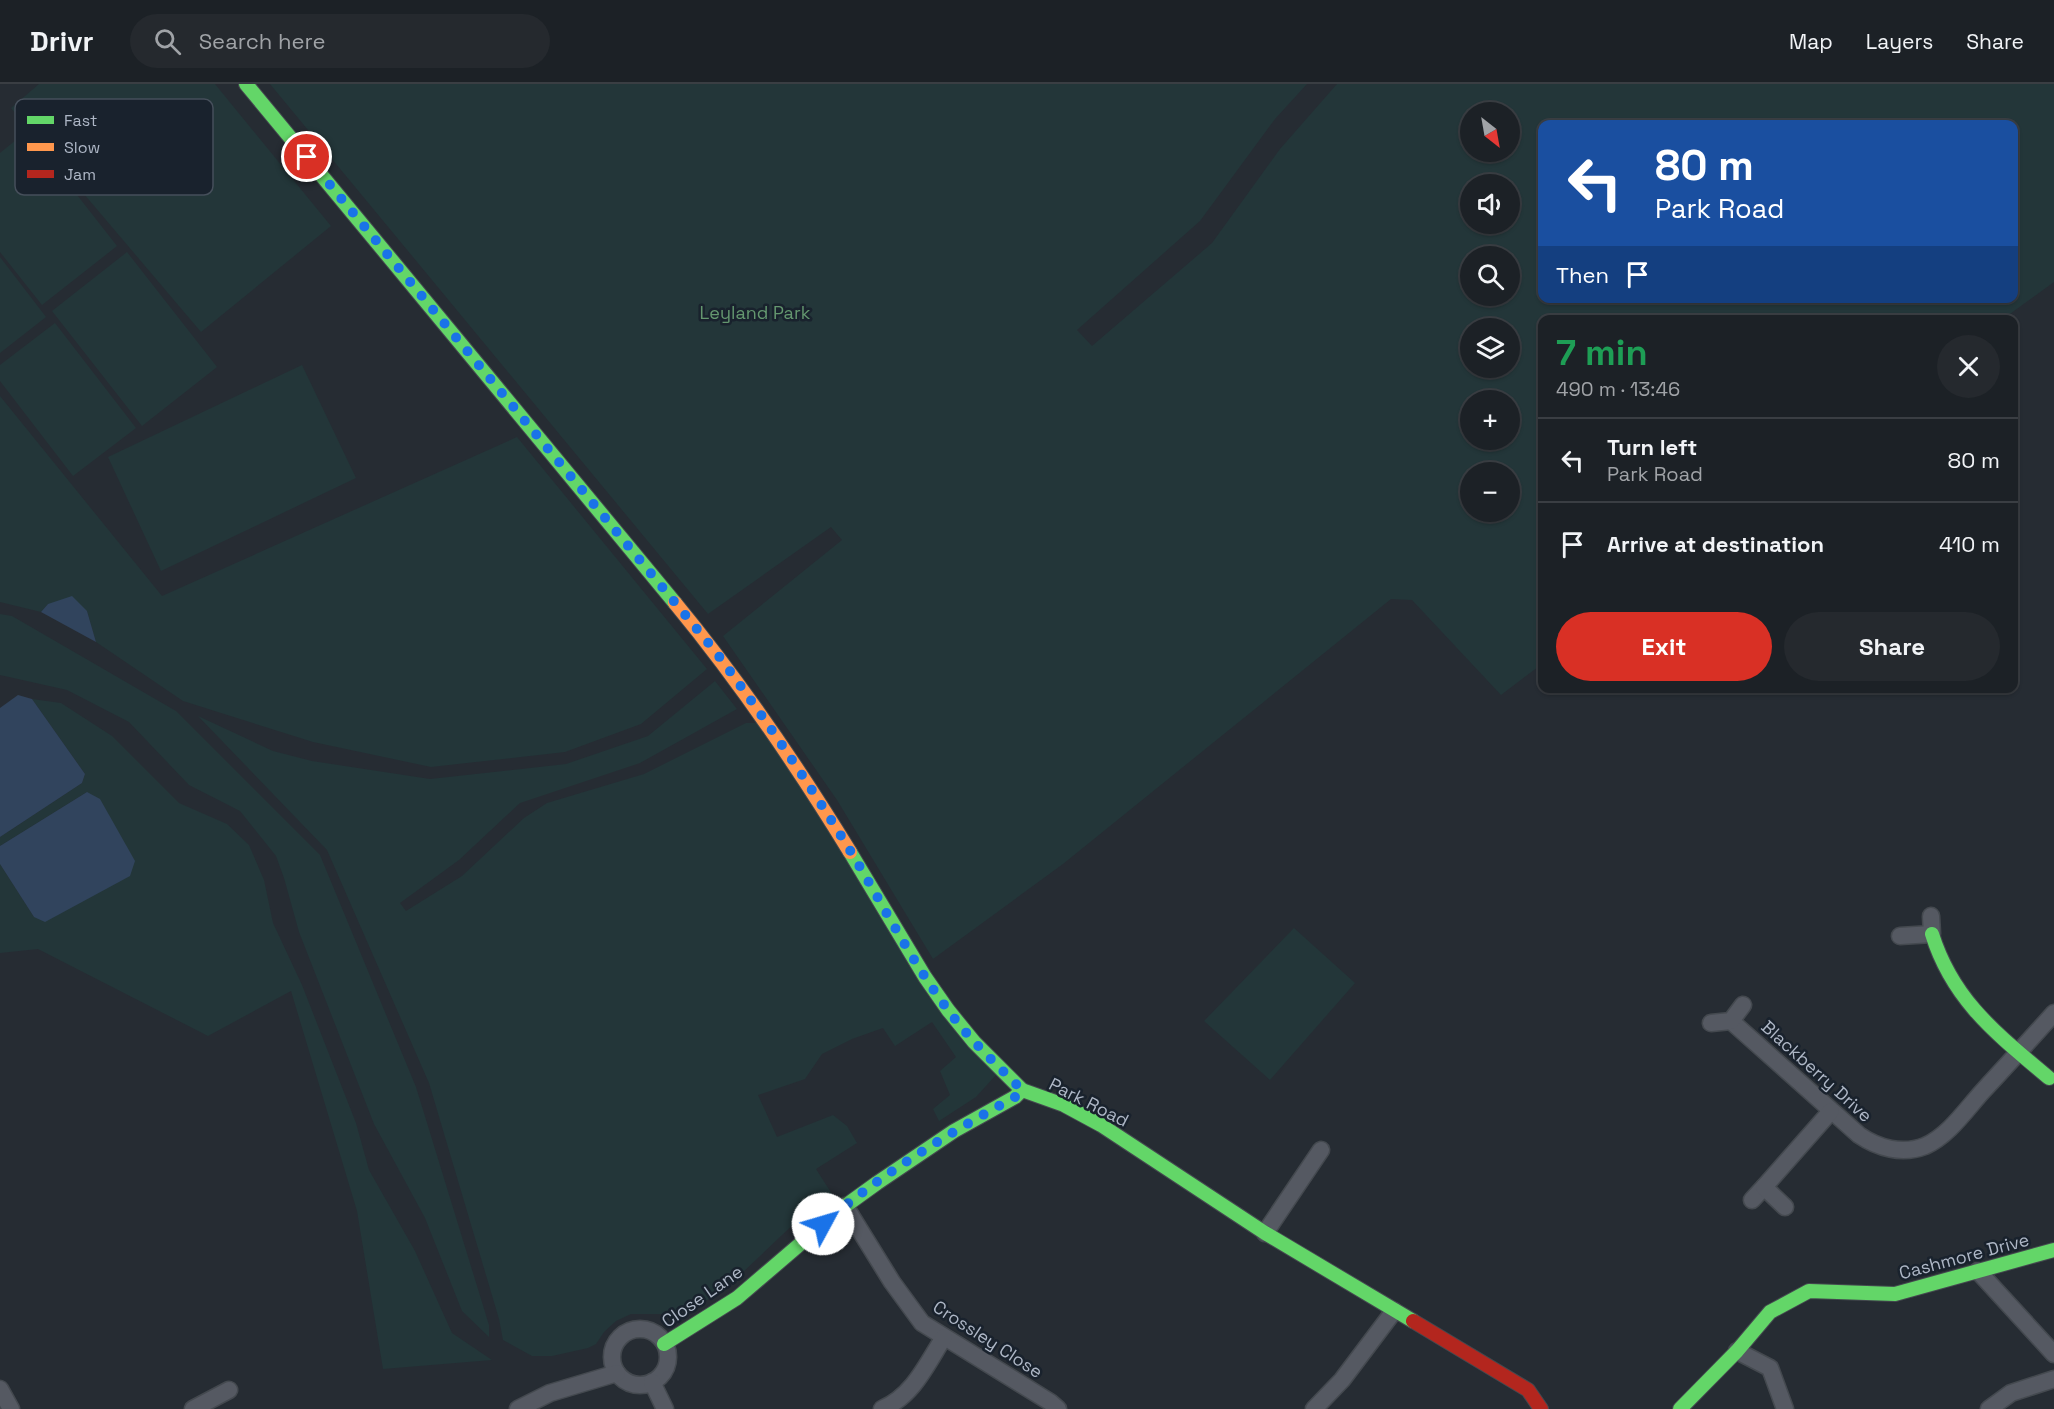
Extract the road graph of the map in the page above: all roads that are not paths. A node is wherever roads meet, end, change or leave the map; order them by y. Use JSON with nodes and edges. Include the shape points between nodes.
{"nodes":[{"id":1,"x":246,"y":84,"type":"edge"},
{"id":2,"x":1931,"y":916,"type":"dead end"},
{"id":3,"x":1932,"y":934,"type":"junction"},
{"id":4,"x":1900,"y":936,"type":"dead end"},
{"id":5,"x":1743,"y":1005,"type":"dead end"},
{"id":6,"x":2054,"y":1013,"type":"edge"},
{"id":7,"x":1731,"y":1021,"type":"junction"},
{"id":8,"x":1711,"y":1023,"type":"dead end"},
{"id":9,"x":2019,"y":1052,"type":"junction"},
{"id":10,"x":2049,"y":1078,"type":"dead end"},
{"id":11,"x":1022,"y":1090,"type":"junction"},
{"id":12,"x":1831,"y":1111,"type":"junction"},
{"id":13,"x":1321,"y":1149,"type":"dead end"},
{"id":14,"x":845,"y":1206,"type":"junction"},
{"id":15,"x":1785,"y":1207,"type":"dead end"},
{"id":16,"x":1265,"y":1233,"type":"junction"},
{"id":17,"x":2054,"y":1250,"type":"edge"},
{"id":18,"x":1978,"y":1271,"type":"junction"},
{"id":19,"x":1394,"y":1311,"type":"junction"},
{"id":20,"x":945,"y":1337,"type":"junction"},
{"id":21,"x":664,"y":1344,"type":"junction"},
{"id":22,"x":1737,"y":1351,"type":"junction"},
{"id":23,"x":2054,"y":1354,"type":"edge"},
{"id":24,"x":617,"y":1373,"type":"junction"},
{"id":25,"x":2054,"y":1379,"type":"edge"},
{"id":26,"x":652,"y":1382,"type":"junction"},
{"id":27,"x":0,"y":1389,"type":"edge"},
{"id":28,"x":229,"y":1390,"type":"dead end"},
{"id":29,"x":11,"y":1409,"type":"edge"},
{"id":30,"x":193,"y":1409,"type":"edge"},
{"id":31,"x":518,"y":1409,"type":"edge"},
{"id":32,"x":665,"y":1409,"type":"edge"},
{"id":33,"x":882,"y":1409,"type":"edge"},
{"id":34,"x":1058,"y":1409,"type":"edge"},
{"id":35,"x":1314,"y":1409,"type":"edge"},
{"id":36,"x":1541,"y":1409,"type":"edge"},
{"id":37,"x":1680,"y":1409,"type":"edge"},
{"id":38,"x":1785,"y":1409,"type":"edge"},
{"id":39,"x":1989,"y":1409,"type":"edge"}],
"edges":[{"from":1,"to":11,"type":"street","name":"Park Road","via":[[715,651],[803,775],[948,1010]]},
{"from":2,"to":3,"type":"street"},
{"from":3,"to":4,"type":"street"},
{"from":3,"to":9,"type":"street","via":[[1942,967],[1960,994]]},
{"from":5,"to":7,"type":"street"},
{"from":6,"to":9,"type":"street","name":"Blackberry Drive"},
{"from":7,"to":8,"type":"street"},
{"from":7,"to":12,"type":"street","name":"Blackberry Drive"},
{"from":9,"to":10,"type":"street"},
{"from":9,"to":12,"type":"street","name":"Blackberry Drive","via":[[1946,1132],[1923,1147],[1894,1150],[1879,1146]]},
{"from":11,"to":14,"type":"street","name":"Close Lane"},
{"from":11,"to":16,"type":"street","name":"Park Road","via":[[1064,1105],[1101,1125]]},
{"from":12,"to":15,"type":"street","via":[[1758,1193]]},
{"from":13,"to":16,"type":"street"},
{"from":14,"to":20,"type":"street","name":"Crossley Close","via":[[922,1323]]},
{"from":14,"to":21,"type":"street","name":"Close Lane","via":[[737,1298]]},
{"from":16,"to":19,"type":"street","name":"Park Road"},
{"from":17,"to":18,"type":"street","name":"Cashmore Drive"},
{"from":18,"to":22,"type":"street","name":"Cashmore Drive","via":[[1894,1294],[1809,1291],[1770,1312]]},
{"from":18,"to":23,"type":"street"},
{"from":19,"to":35,"type":"street","via":[[1342,1380]]},
{"from":19,"to":36,"type":"street","name":"Park Road","via":[[1528,1390]]},
{"from":20,"to":33,"type":"street","via":[[902,1398]]},
{"from":20,"to":34,"type":"street","name":"Crossley Close"},
{"from":21,"to":24,"type":"street","via":[[642,1329],[625,1334],[613,1348]]},
{"from":21,"to":26,"type":"street","via":[[665,1370]]},
{"from":22,"to":37,"type":"street","name":"Cashmore Drive"},
{"from":22,"to":38,"type":"street","via":[[1770,1368]]},
{"from":24,"to":26,"type":"street","via":[[629,1383]]},
{"from":24,"to":31,"type":"street","via":[[550,1392]]},
{"from":25,"to":39,"type":"street","via":[[2011,1393]]},
{"from":26,"to":32,"type":"street"},
{"from":27,"to":29,"type":"street"},
{"from":28,"to":30,"type":"street"}]}
